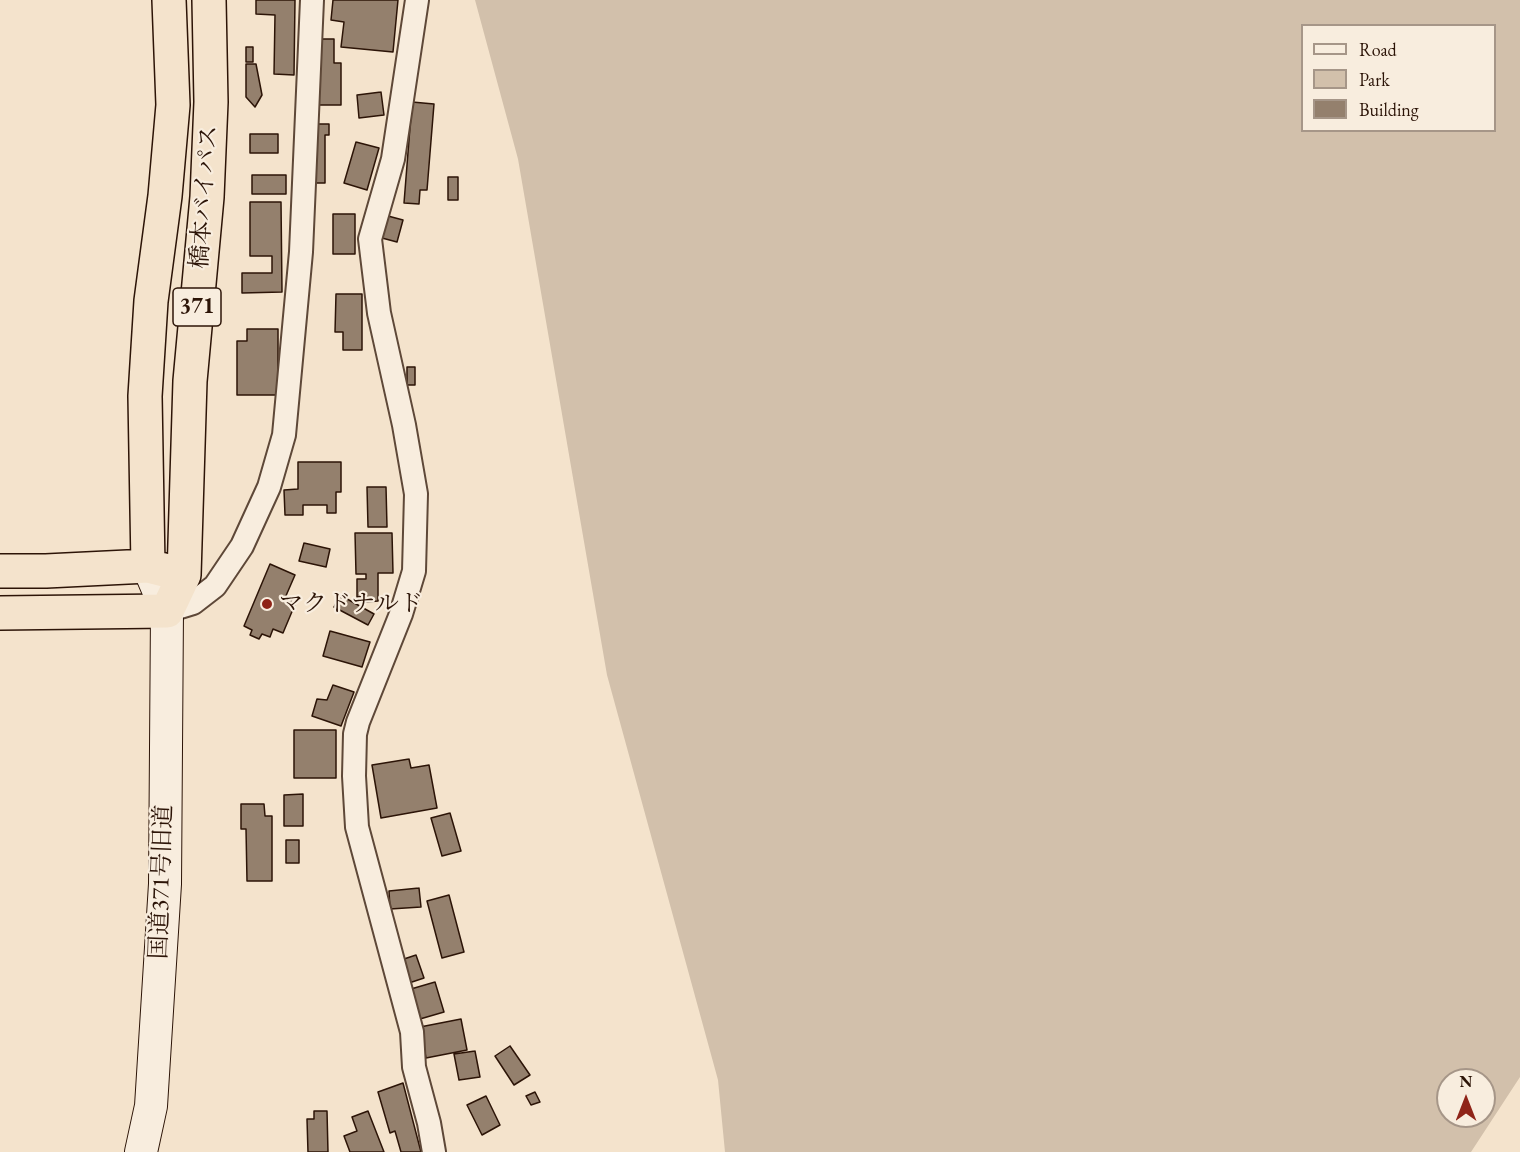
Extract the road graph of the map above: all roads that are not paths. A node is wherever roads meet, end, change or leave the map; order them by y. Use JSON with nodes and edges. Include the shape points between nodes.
{"nodes":[{"id":1,"x":168,"y":0,"type":"edge"},
{"id":2,"x":209,"y":0,"type":"edge"},
{"id":3,"x":312,"y":0,"type":"edge"},
{"id":4,"x":417,"y":0,"type":"edge"},
{"id":5,"x":148,"y":566,"type":"junction"},
{"id":6,"x":0,"y":571,"type":"edge"},
{"id":7,"x":184,"y":574,"type":"junction"},
{"id":8,"x":167,"y":611,"type":"junction"},
{"id":9,"x":0,"y":613,"type":"edge"},
{"id":10,"x":141,"y":1152,"type":"edge"},
{"id":11,"x":434,"y":1152,"type":"edge"}],
"edges":[{"from":1,"to":5,"type":"highway","name":"橋本バイパス","number":"371","via":[[173,105],[145,396]]},
{"from":2,"to":7,"type":"highway","name":"橋本バイパス","number":"371","via":[[211,114],[190,381]]},
{"from":3,"to":8,"type":"street","via":[[301,252],[284,435],[268,487],[242,546],[215,586],[194,603]]},
{"from":4,"to":11,"type":"street","via":[[393,159],[370,239],[379,314],[416,494],[414,571],[358,722],[354,777],[357,827],[412,1032],[414,1067]]},
{"from":5,"to":6,"type":"highway"},
{"from":5,"to":7,"type":"highway"},
{"from":5,"to":8,"type":"street"},
{"from":7,"to":8,"type":"highway","name":"橋本バイパス","number":"371"},
{"from":8,"to":9,"type":"highway"},
{"from":8,"to":10,"type":"street","name":"国道371号旧道","via":[[165,884],[151,1106]]}]}
